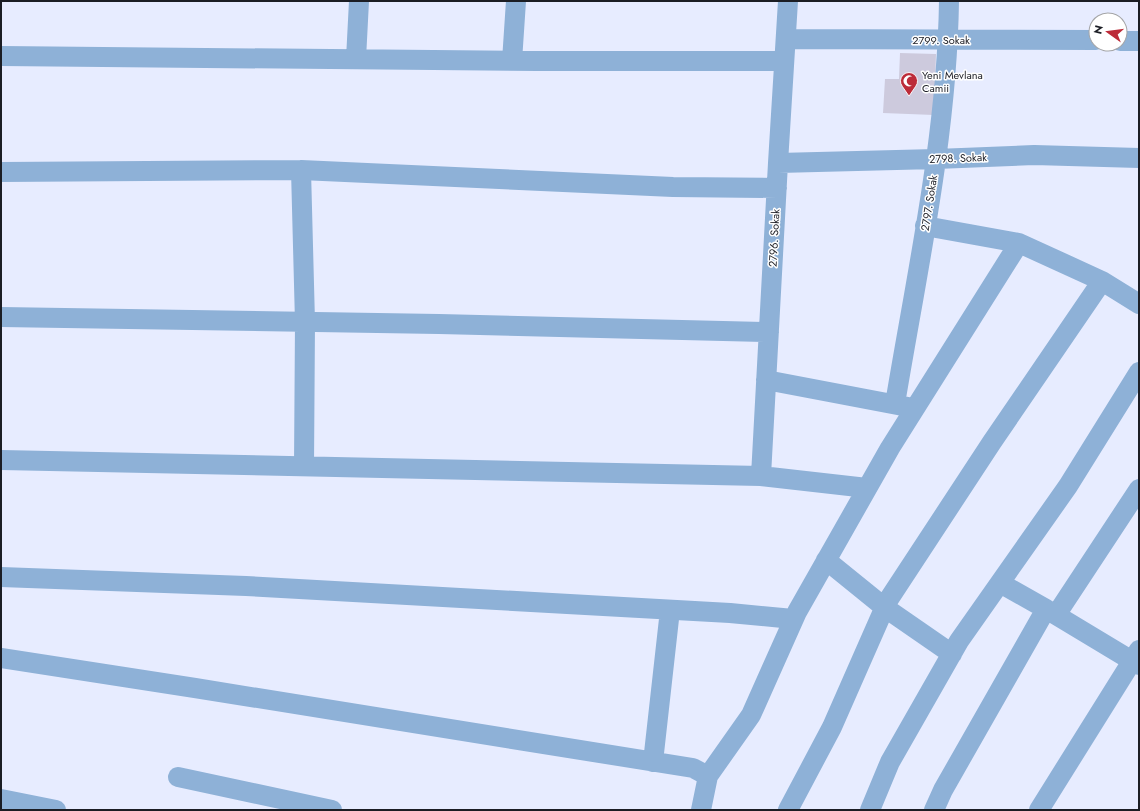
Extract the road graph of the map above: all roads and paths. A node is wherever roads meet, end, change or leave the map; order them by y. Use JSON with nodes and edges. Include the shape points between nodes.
{"nodes":[{"id":1,"x":359,"y":1,"type":"edge"},
{"id":2,"x":516,"y":1,"type":"edge"},
{"id":3,"x":788,"y":1,"type":"edge"},
{"id":4,"x":949,"y":1,"type":"edge"},
{"id":5,"x":786,"y":39,"type":"junction"},
{"id":6,"x":948,"y":40,"type":"junction"},
{"id":7,"x":1088,"y":40,"type":"edge"},
{"id":8,"x":1128,"y":41,"type":"edge"},
{"id":9,"x":1139,"y":41,"type":"edge"},
{"id":10,"x":1,"y":56,"type":"edge"},
{"id":11,"x":356,"y":59,"type":"junction"},
{"id":12,"x":512,"y":61,"type":"junction"},
{"id":13,"x":784,"y":61,"type":"junction"},
{"id":14,"x":1139,"y":158,"type":"edge"},
{"id":15,"x":936,"y":159,"type":"junction"},
{"id":16,"x":778,"y":163,"type":"junction"},
{"id":17,"x":301,"y":170,"type":"junction"},
{"id":18,"x":1,"y":172,"type":"edge"},
{"id":19,"x":777,"y":188,"type":"junction"},
{"id":20,"x":925,"y":226,"type":"junction"},
{"id":21,"x":1019,"y":243,"type":"junction"},
{"id":22,"x":1102,"y":281,"type":"junction"},
{"id":23,"x":1139,"y":304,"type":"edge"},
{"id":24,"x":1,"y":316,"type":"edge"},
{"id":25,"x":304,"y":322,"type":"junction"},
{"id":26,"x":769,"y":332,"type":"junction"},
{"id":27,"x":1139,"y":372,"type":"edge"},
{"id":28,"x":766,"y":380,"type":"junction"},
{"id":29,"x":895,"y":404,"type":"junction"},
{"id":30,"x":915,"y":408,"type":"junction"},
{"id":31,"x":1,"y":460,"type":"edge"},
{"id":32,"x":304,"y":466,"type":"junction"},
{"id":33,"x":761,"y":476,"type":"junction"},
{"id":34,"x":867,"y":488,"type":"junction"},
{"id":35,"x":1139,"y":489,"type":"edge"},
{"id":36,"x":826,"y":560,"type":"junction"},
{"id":37,"x":1,"y":577,"type":"edge"},
{"id":38,"x":1000,"y":583,"type":"junction"},
{"id":39,"x":884,"y":607,"type":"junction"},
{"id":40,"x":670,"y":610,"type":"junction"},
{"id":41,"x":1051,"y":612,"type":"junction"},
{"id":42,"x":794,"y":619,"type":"junction"},
{"id":43,"x":952,"y":654,"type":"junction"},
{"id":44,"x":1,"y":658,"type":"edge"},
{"id":45,"x":1137,"y":659,"type":"edge"},
{"id":46,"x":653,"y":762,"type":"junction"},
{"id":47,"x":708,"y":776,"type":"junction"},
{"id":48,"x":178,"y":777,"type":"dead end"},
{"id":49,"x":1,"y":799,"type":"edge"},
{"id":50,"x":56,"y":810,"type":"edge"},
{"id":51,"x":332,"y":810,"type":"edge"},
{"id":52,"x":701,"y":810,"type":"edge"},
{"id":53,"x":788,"y":810,"type":"edge"},
{"id":54,"x":870,"y":810,"type":"edge"},
{"id":55,"x":934,"y":810,"type":"edge"},
{"id":56,"x":1039,"y":810,"type":"edge"}],
"edges":[{"from":1,"to":11,"type":"street"},
{"from":2,"to":12,"type":"street"},
{"from":3,"to":5,"type":"street","name":"2796. Sokak"},
{"from":4,"to":6,"type":"street","name":"2797. Sokak"},
{"from":5,"to":6,"type":"street","name":"2799. Sokak"},
{"from":5,"to":13,"type":"street","name":"2796. Sokak"},
{"from":6,"to":7,"type":"street","name":"2799. Sokak"},
{"from":6,"to":15,"type":"street","name":"2797. Sokak"},
{"from":8,"to":9,"type":"street"},
{"from":10,"to":11,"type":"street"},
{"from":11,"to":12,"type":"street"},
{"from":12,"to":13,"type":"street"},
{"from":13,"to":16,"type":"street","name":"2796. Sokak"},
{"from":14,"to":15,"type":"street","name":"2798. Sokak","via":[[1034,155]]},
{"from":15,"to":16,"type":"street","name":"2798. Sokak"},
{"from":15,"to":20,"type":"street","name":"2797. Sokak"},
{"from":16,"to":19,"type":"street","name":"2796. Sokak"},
{"from":17,"to":18,"type":"street"},
{"from":17,"to":19,"type":"street","via":[[665,186]]},
{"from":17,"to":25,"type":"street"},
{"from":19,"to":26,"type":"street","name":"2796. Sokak"},
{"from":20,"to":21,"type":"street"},
{"from":20,"to":29,"type":"street","name":"2797. Sokak"},
{"from":21,"to":22,"type":"street"},
{"from":21,"to":30,"type":"street"},
{"from":22,"to":23,"type":"street"},
{"from":22,"to":39,"type":"street"},
{"from":24,"to":25,"type":"street"},
{"from":25,"to":26,"type":"street"},
{"from":25,"to":32,"type":"street"},
{"from":26,"to":28,"type":"street","name":"2796. Sokak"},
{"from":27,"to":38,"type":"street","via":[[1068,486]]},
{"from":28,"to":29,"type":"street"},
{"from":28,"to":33,"type":"street","name":"2796. Sokak"},
{"from":29,"to":30,"type":"street"},
{"from":30,"to":34,"type":"street"},
{"from":31,"to":32,"type":"street"},
{"from":32,"to":33,"type":"street"},
{"from":33,"to":34,"type":"street"},
{"from":34,"to":36,"type":"street"},
{"from":35,"to":41,"type":"street"},
{"from":36,"to":39,"type":"street"},
{"from":36,"to":42,"type":"street"},
{"from":37,"to":40,"type":"street","via":[[246,586]]},
{"from":38,"to":41,"type":"street"},
{"from":38,"to":43,"type":"street"},
{"from":39,"to":43,"type":"street"},
{"from":39,"to":53,"type":"street","via":[[832,727]]},
{"from":40,"to":42,"type":"street"},
{"from":40,"to":46,"type":"street"},
{"from":41,"to":45,"type":"street"},
{"from":41,"to":55,"type":"street","via":[[943,790]]},
{"from":42,"to":47,"type":"street","via":[[751,715]]},
{"from":43,"to":54,"type":"street","via":[[890,762]]},
{"from":44,"to":46,"type":"street"},
{"from":45,"to":56,"type":"street"},
{"from":46,"to":47,"type":"street","via":[[693,768]]},
{"from":47,"to":52,"type":"street"},
{"from":48,"to":51,"type":"street"},
{"from":49,"to":50,"type":"street"}]}
